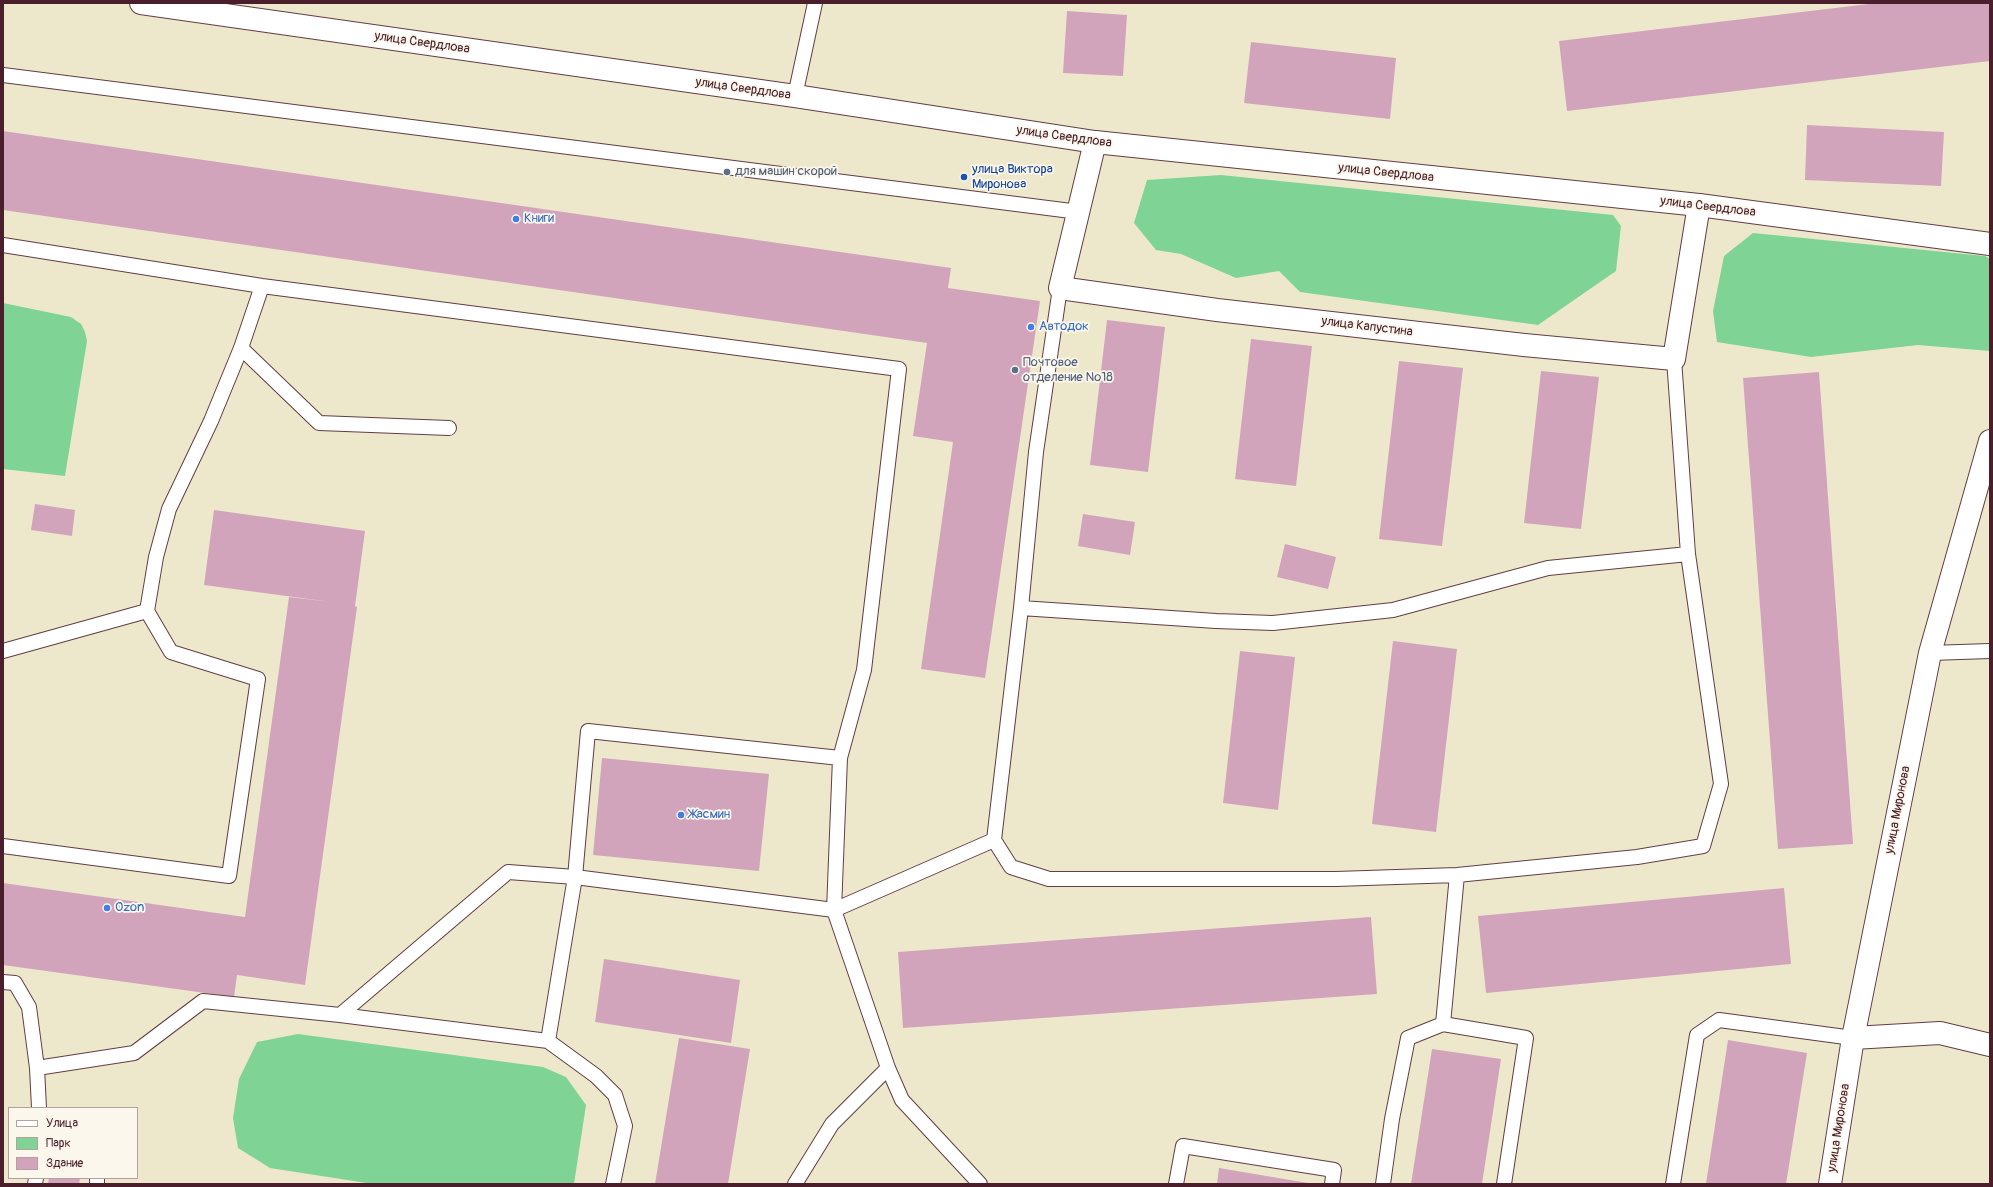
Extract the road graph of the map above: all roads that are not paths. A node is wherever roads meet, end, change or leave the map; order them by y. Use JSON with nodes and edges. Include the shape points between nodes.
{"nodes":[{"id":1,"x":141,"y":3,"type":"edge"},
{"id":2,"x":815,"y":3,"type":"edge"},
{"id":3,"x":3,"y":75,"type":"edge"},
{"id":4,"x":795,"y":96,"type":"junction"},
{"id":5,"x":1095,"y":142,"type":"junction"},
{"id":6,"x":1699,"y":205,"type":"junction"},
{"id":7,"x":1079,"y":212,"type":"junction"},
{"id":8,"x":1990,"y":244,"type":"edge"},
{"id":9,"x":3,"y":245,"type":"edge"},
{"id":10,"x":262,"y":286,"type":"junction"},
{"id":11,"x":1060,"y":288,"type":"junction"},
{"id":12,"x":241,"y":348,"type":"junction"},
{"id":13,"x":1674,"y":359,"type":"junction"},
{"id":14,"x":449,"y":428,"type":"dead end"},
{"id":15,"x":1990,"y":441,"type":"edge"},
{"id":16,"x":1984,"y":479,"type":"edge"},
{"id":17,"x":1688,"y":554,"type":"junction"},
{"id":18,"x":1021,"y":608,"type":"junction"},
{"id":19,"x":147,"y":611,"type":"junction"},
{"id":20,"x":3,"y":651,"type":"edge"},
{"id":21,"x":1990,"y":651,"type":"edge"},
{"id":22,"x":1930,"y":653,"type":"junction"},
{"id":23,"x":840,"y":758,"type":"junction"},
{"id":24,"x":994,"y":840,"type":"junction"},
{"id":25,"x":3,"y":846,"type":"edge"},
{"id":26,"x":1457,"y":875,"type":"junction"},
{"id":27,"x":575,"y":877,"type":"junction"},
{"id":28,"x":834,"y":910,"type":"junction"},
{"id":29,"x":3,"y":982,"type":"edge"},
{"id":30,"x":340,"y":1015,"type":"junction"},
{"id":31,"x":1443,"y":1024,"type":"junction"},
{"id":32,"x":1853,"y":1038,"type":"junction"},
{"id":33,"x":548,"y":1041,"type":"junction"},
{"id":34,"x":1990,"y":1045,"type":"edge"},
{"id":35,"x":37,"y":1068,"type":"junction"},
{"id":36,"x":888,"y":1068,"type":"junction"},
{"id":37,"x":39,"y":1107,"type":"edge"},
{"id":38,"x":613,"y":1184,"type":"edge"},
{"id":39,"x":795,"y":1184,"type":"edge"},
{"id":40,"x":980,"y":1184,"type":"edge"},
{"id":41,"x":1176,"y":1184,"type":"edge"},
{"id":42,"x":1332,"y":1184,"type":"edge"},
{"id":43,"x":1383,"y":1184,"type":"edge"},
{"id":44,"x":1504,"y":1184,"type":"edge"},
{"id":45,"x":1673,"y":1184,"type":"edge"},
{"id":46,"x":1830,"y":1184,"type":"edge"}],
"edges":[{"from":1,"to":4,"type":"street","name":"улица Свердлова"},
{"from":2,"to":4,"type":"lane"},
{"from":3,"to":7,"type":"lane"},
{"from":4,"to":5,"type":"street","name":"улица Свердлова"},
{"from":5,"to":6,"type":"street","name":"улица Свердлова"},
{"from":5,"to":7,"type":"street"},
{"from":6,"to":8,"type":"street","name":"улица Свердлова"},
{"from":6,"to":13,"type":"street"},
{"from":7,"to":11,"type":"street"},
{"from":9,"to":10,"type":"lane"},
{"from":10,"to":12,"type":"lane"},
{"from":10,"to":23,"type":"lane","via":[[900,369],[864,670]]},
{"from":11,"to":13,"type":"street","name":"улица Капустина","via":[[1217,310]]},
{"from":11,"to":18,"type":"lane","via":[[1036,452]]},
{"from":12,"to":14,"type":"lane","via":[[319,423]]},
{"from":12,"to":19,"type":"lane","via":[[211,421],[169,509],[156,557]]},
{"from":13,"to":17,"type":"lane"},
{"from":15,"to":16,"type":"street","name":"улица Миронова"},
{"from":16,"to":22,"type":"street","name":"улица Миронова"},
{"from":17,"to":18,"type":"lane","via":[[1548,568],[1393,610],[1273,623]]},
{"from":17,"to":26,"type":"lane","via":[[1721,784],[1704,846],[1637,857]]},
{"from":18,"to":24,"type":"lane"},
{"from":19,"to":20,"type":"lane"},
{"from":19,"to":25,"type":"lane","via":[[171,652],[258,678],[229,876]]},
{"from":21,"to":22,"type":"lane"},
{"from":22,"to":32,"type":"street","name":"улица Миронова"},
{"from":23,"to":27,"type":"lane","via":[[588,731]]},
{"from":23,"to":28,"type":"lane"},
{"from":24,"to":26,"type":"lane","via":[[1011,867],[1049,879],[1336,879]]},
{"from":24,"to":28,"type":"lane"},
{"from":26,"to":31,"type":"lane"},
{"from":27,"to":28,"type":"lane"},
{"from":27,"to":30,"type":"lane","via":[[508,872]]},
{"from":27,"to":33,"type":"lane"},
{"from":28,"to":36,"type":"lane"},
{"from":29,"to":35,"type":"lane","via":[[15,984],[29,1007]]},
{"from":30,"to":33,"type":"lane"},
{"from":30,"to":35,"type":"lane","via":[[203,1001],[134,1053]]},
{"from":31,"to":43,"type":"lane","via":[[1408,1038],[1392,1119]]},
{"from":31,"to":44,"type":"lane","via":[[1526,1038]]},
{"from":32,"to":34,"type":"street","via":[[1940,1033]]},
{"from":32,"to":45,"type":"lane","via":[[1719,1020],[1697,1035]]},
{"from":32,"to":46,"type":"street","name":"улица Миронова"},
{"from":33,"to":38,"type":"lane","via":[[596,1076],[615,1094],[625,1126]]},
{"from":35,"to":37,"type":"lane"},
{"from":36,"to":39,"type":"lane","via":[[832,1124]]},
{"from":36,"to":40,"type":"lane","via":[[902,1100]]},
{"from":41,"to":42,"type":"lane","via":[[1183,1146],[1334,1170]]}]}
